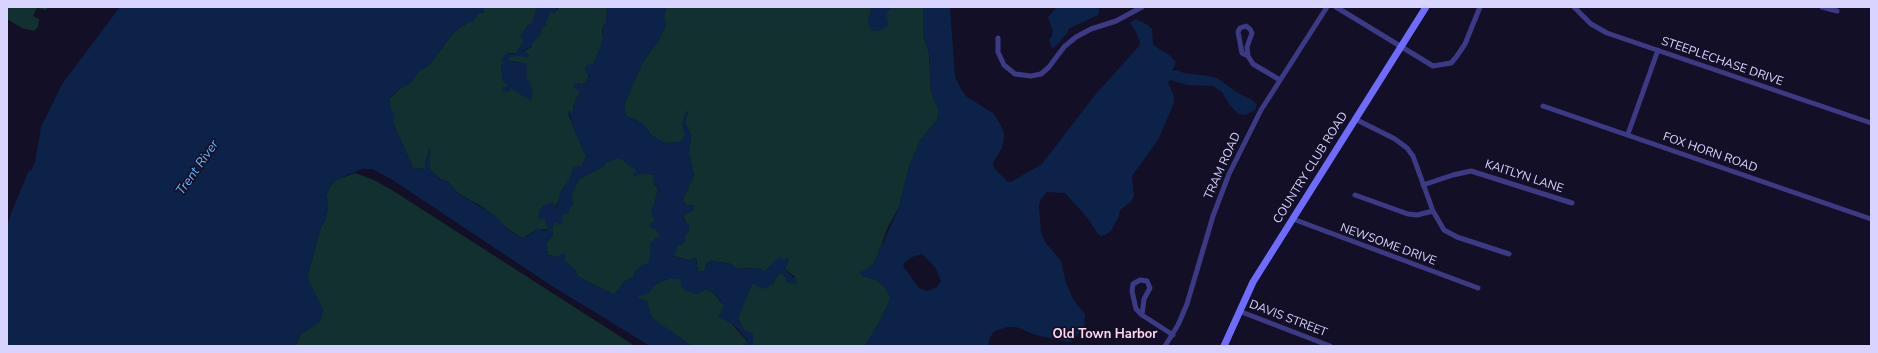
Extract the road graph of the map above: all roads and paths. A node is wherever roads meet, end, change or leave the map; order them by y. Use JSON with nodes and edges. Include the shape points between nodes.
{"nodes":[{"id":1,"x":1142,"y":7,"type":"edge"},
{"id":2,"x":1326,"y":7,"type":"edge"},
{"id":3,"x":1336,"y":7,"type":"edge"},
{"id":4,"x":1426,"y":7,"type":"edge"},
{"id":5,"x":1480,"y":7,"type":"edge"},
{"id":6,"x":1574,"y":7,"type":"edge"},
{"id":7,"x":1822,"y":7,"type":"edge"},
{"id":8,"x":1837,"y":11,"type":"dead end"},
{"id":9,"x":998,"y":38,"type":"dead end"},
{"id":10,"x":1400,"y":47,"type":"junction"},
{"id":11,"x":1658,"y":50,"type":"junction"},
{"id":12,"x":1248,"y":56,"type":"junction"},
{"id":13,"x":1280,"y":80,"type":"junction"},
{"id":14,"x":1543,"y":106,"type":"dead end"},
{"id":15,"x":1355,"y":119,"type":"junction"},
{"id":16,"x":1871,"y":123,"type":"edge"},
{"id":17,"x":1628,"y":134,"type":"junction"},
{"id":18,"x":1423,"y":185,"type":"junction"},
{"id":19,"x":1355,"y":195,"type":"dead end"},
{"id":20,"x":1572,"y":203,"type":"dead end"},
{"id":21,"x":1433,"y":211,"type":"junction"},
{"id":22,"x":1292,"y":219,"type":"junction"},
{"id":23,"x":1871,"y":219,"type":"edge"},
{"id":24,"x":1509,"y":254,"type":"dead end"},
{"id":25,"x":1478,"y":288,"type":"dead end"},
{"id":26,"x":1239,"y":311,"type":"junction"},
{"id":27,"x":1142,"y":315,"type":"junction"},
{"id":28,"x":1173,"y":335,"type":"junction"},
{"id":29,"x":1165,"y":346,"type":"edge"},
{"id":30,"x":1224,"y":346,"type":"edge"},
{"id":31,"x":1330,"y":346,"type":"edge"}],
"edges":[{"from":1,"to":9,"type":"street","via":[[1076,37],[1064,47],[1049,67],[1040,74],[1031,76],[1015,74],[1004,65],[998,52]]},
{"from":2,"to":13,"type":"street","name":"TRAM ROAD"},
{"from":3,"to":10,"type":"street"},
{"from":4,"to":10,"type":"street","name":"COUNTRY CLUB ROAD"},
{"from":5,"to":10,"type":"street","via":[[1465,44],[1450,63],[1433,66]]},
{"from":6,"to":11,"type":"street","name":"STEEPLECHASE DRIVE","via":[[1599,29]]},
{"from":7,"to":8,"type":"street"},
{"from":10,"to":15,"type":"street","name":"COUNTRY CLUB ROAD"},
{"from":11,"to":16,"type":"street","name":"STEEPLECHASE DRIVE"},
{"from":11,"to":17,"type":"street"},
{"from":12,"to":12,"type":"street","via":[[1247,47],[1252,33],[1246,26],[1240,28],[1238,35],[1242,53]]},
{"from":12,"to":13,"type":"street","via":[[1253,64]]},
{"from":13,"to":28,"type":"street","name":"TRAM ROAD","via":[[1259,114],[1229,174],[1213,216],[1187,304]]},
{"from":14,"to":17,"type":"street","name":"FOX HORN ROAD"},
{"from":15,"to":18,"type":"street","via":[[1395,139],[1407,148],[1413,156]]},
{"from":15,"to":22,"type":"street","name":"COUNTRY CLUB ROAD"},
{"from":17,"to":23,"type":"street","name":"FOX HORN ROAD"},
{"from":18,"to":20,"type":"street","name":"KAITLYN LANE","via":[[1471,171]]},
{"from":18,"to":21,"type":"street"},
{"from":19,"to":21,"type":"street","via":[[1408,214]]},
{"from":21,"to":24,"type":"street","via":[[1449,233]]},
{"from":22,"to":25,"type":"street","name":"NEWSOME DRIVE"},
{"from":22,"to":26,"type":"street","name":"COUNTRY CLUB ROAD","via":[[1253,282]]},
{"from":26,"to":30,"type":"street","name":"COUNTRY CLUB ROAD"},
{"from":26,"to":31,"type":"street","name":"DAVIS STREET"},
{"from":27,"to":27,"type":"street","via":[[1136,309],[1132,292],[1133,284],[1140,280],[1146,281],[1150,288],[1144,299]]},
{"from":27,"to":28,"type":"street"},
{"from":28,"to":29,"type":"street","name":"TRAM ROAD"}]}
